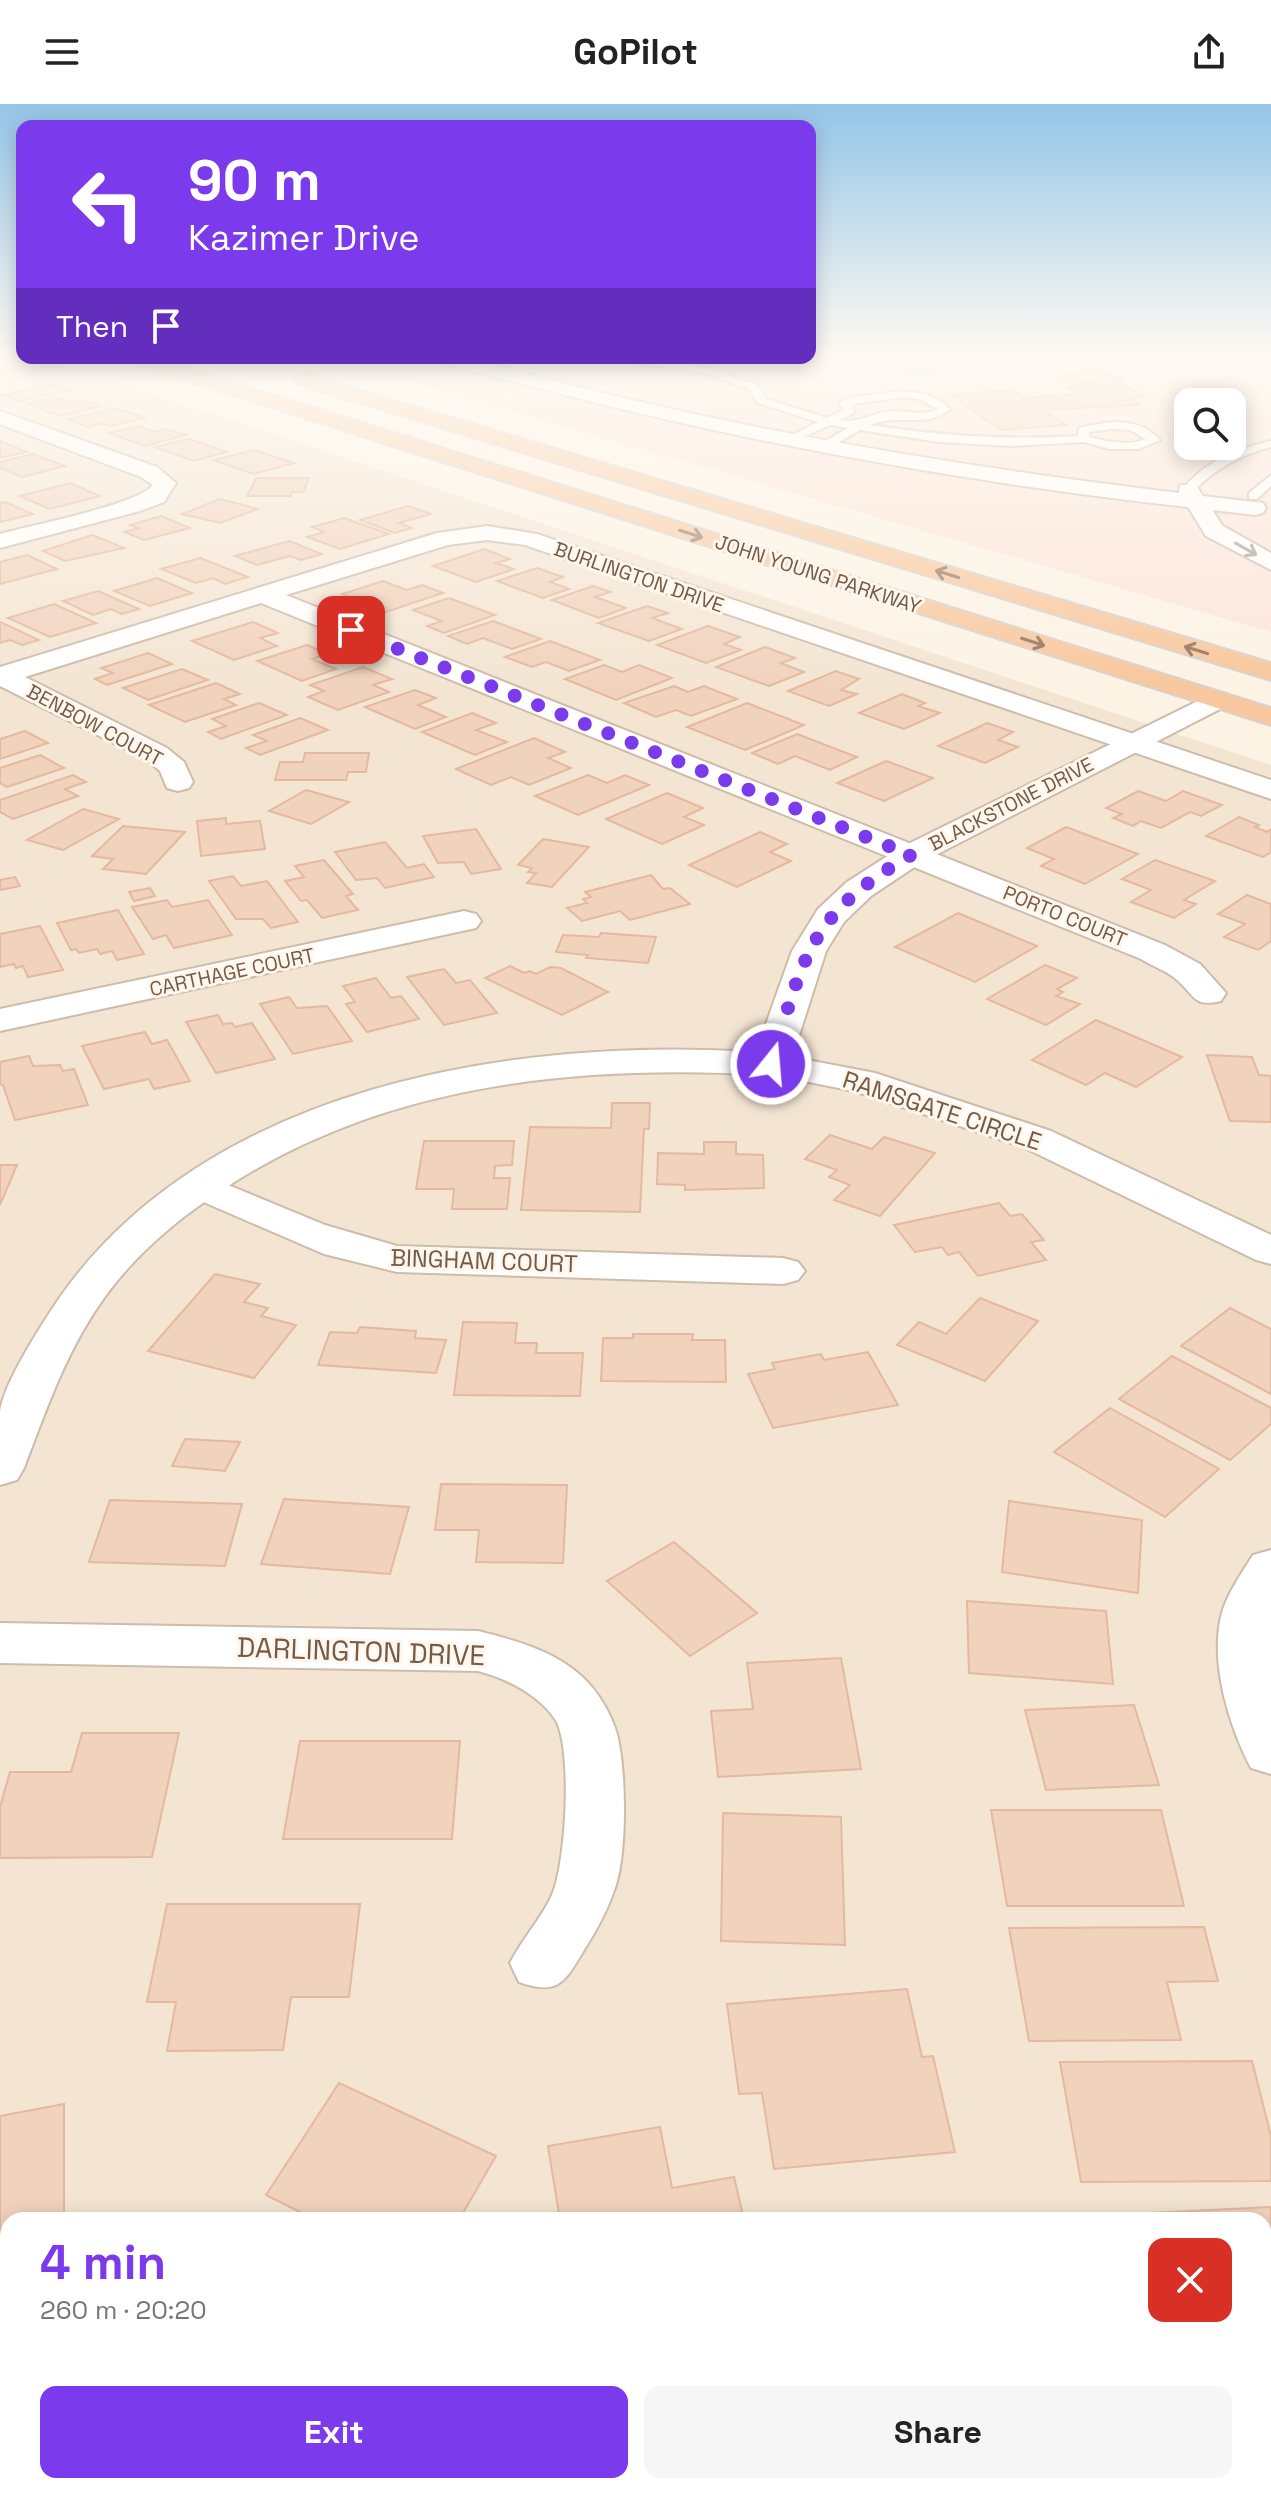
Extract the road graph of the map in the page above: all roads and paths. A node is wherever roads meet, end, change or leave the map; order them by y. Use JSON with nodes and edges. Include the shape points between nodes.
{"nodes":[{"id":1,"x":126,"y":463,"type":"edge"},
{"id":2,"x":469,"y":463,"type":"edge"},
{"id":3,"x":581,"y":463,"type":"edge"},
{"id":4,"x":930,"y":463,"type":"edge"},
{"id":5,"x":1220,"y":463,"type":"edge"},
{"id":6,"x":1271,"y":479,"type":"edge"},
{"id":7,"x":1192,"y":496,"type":"junction"},
{"id":8,"x":1257,"y":510,"type":"joint"},
{"id":9,"x":0,"y":541,"type":"edge"},
{"id":10,"x":1271,"y":563,"type":"edge"},
{"id":11,"x":263,"y":595,"type":"junction"},
{"id":12,"x":1271,"y":672,"type":"edge"},
{"id":13,"x":0,"y":676,"type":"edge"},
{"id":14,"x":1216,"y":700,"type":"junction"},
{"id":15,"x":1271,"y":717,"type":"edge"},
{"id":16,"x":1131,"y":743,"type":"junction"},
{"id":17,"x":178,"y":782,"type":"dead end"},
{"id":18,"x":1271,"y":790,"type":"edge"},
{"id":19,"x":911,"y":855,"type":"junction"},
{"id":20,"x":464,"y":921,"type":"dead end"},
{"id":21,"x":1208,"y":993,"type":"dead end"},
{"id":22,"x":0,"y":1020,"type":"edge"},
{"id":23,"x":771,"y":1064,"type":"junction"},
{"id":24,"x":199,"y":1185,"type":"junction"},
{"id":25,"x":1271,"y":1251,"type":"edge"},
{"id":26,"x":783,"y":1271,"type":"dead end"},
{"id":27,"x":0,"y":1468,"type":"edge"},
{"id":28,"x":1271,"y":1568,"type":"edge"},
{"id":29,"x":0,"y":1643,"type":"edge"},
{"id":30,"x":1271,"y":1752,"type":"edge"},
{"id":31,"x":541,"y":1963,"type":"dead end"}],
"edges":[{"from":1,"to":9,"type":"street","via":[[165,483],[156,497]]},
{"from":2,"to":14,"type":"highway","name":"JOHN YOUNG PARKWAY","one_way":true},
{"from":12,"to":3,"type":"highway","name":"JOHN YOUNG PARKWAY","one_way":true},
{"from":4,"to":7,"type":"street","via":[[1027,482]]},
{"from":5,"to":7,"type":"lane","via":[[1203,472]]},
{"from":6,"to":8,"type":"lane"},
{"from":7,"to":8,"type":"street"},
{"from":7,"to":10,"type":"street","one_way":true,"via":[[1214,531]]},
{"from":11,"to":13,"type":"street","name":"BURLINGTON DRIVE"},
{"from":11,"to":16,"type":"street","name":"BURLINGTON DRIVE","via":[[445,538],[510,534]]},
{"from":11,"to":19,"type":"street","name":"PORTO COURT"},
{"from":13,"to":17,"type":"street","name":"BENBOW COURT","via":[[157,754],[174,768]]},
{"from":14,"to":15,"type":"highway","name":"JOHN YOUNG PARKWAY"},
{"from":14,"to":16,"type":"street","name":"BLACKSTONE DRIVE"},
{"from":16,"to":18,"type":"street","name":"BURLINGTON DRIVE"},
{"from":16,"to":19,"type":"street","name":"BLACKSTONE DRIVE"},
{"from":19,"to":21,"type":"street","name":"PORTO COURT","via":[[1163,956],[1188,971]]},
{"from":19,"to":23,"type":"street","name":"BLACKSTONE DRIVE","via":[[859,889],[818,933]]},
{"from":20,"to":22,"type":"street","name":"CARTHAGE COURT"},
{"from":23,"to":24,"type":"street","name":"RAMSGATE CIRCLE","via":[[619,1058],[455,1080],[312,1126]]},
{"from":23,"to":25,"type":"street","name":"RAMSGATE CIRCLE","via":[[862,1081],[1037,1139]]},
{"from":24,"to":26,"type":"street","name":"BINGHAM COURT","via":[[337,1245],[382,1258]]},
{"from":24,"to":27,"type":"street","name":"RAMSGATE CIRCLE","via":[[150,1223],[87,1291],[40,1366]]},
{"from":28,"to":30,"type":"street","via":[[1246,1624],[1253,1693]]},
{"from":29,"to":31,"type":"street","name":"DARLINGTON DRIVE","via":[[478,1651],[524,1666],[562,1692],[577,1710],[591,1748],[596,1845],[590,1876],[579,1907]]}]}
